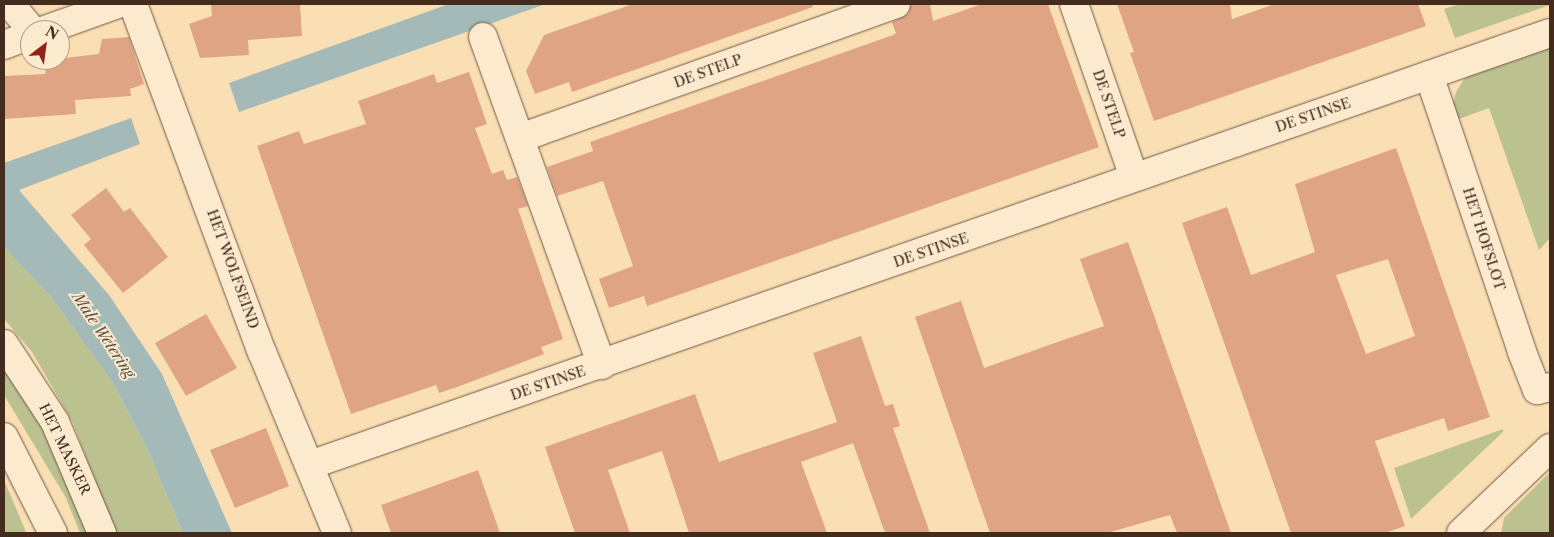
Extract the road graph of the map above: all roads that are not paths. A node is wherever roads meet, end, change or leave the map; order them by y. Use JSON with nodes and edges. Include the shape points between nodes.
{"nodes":[{"id":1,"x":10,"y":4,"type":"edge"},
{"id":2,"x":118,"y":4,"type":"edge"},
{"id":3,"x":133,"y":4,"type":"edge"},
{"id":4,"x":896,"y":4,"type":"edge"},
{"id":5,"x":1074,"y":4,"type":"edge"},
{"id":6,"x":24,"y":20,"type":"edge"},
{"id":7,"x":70,"y":21,"type":"edge"},
{"id":8,"x":1550,"y":33,"type":"edge"},
{"id":9,"x":483,"y":36,"type":"dead end"},
{"id":10,"x":20,"y":39,"type":"edge"},
{"id":11,"x":4,"y":45,"type":"edge"},
{"id":12,"x":1429,"y":75,"type":"junction"},
{"id":13,"x":520,"y":138,"type":"junction"},
{"id":14,"x":1134,"y":176,"type":"junction"},
{"id":15,"x":4,"y":344,"type":"edge"},
{"id":16,"x":602,"y":365,"type":"junction"},
{"id":17,"x":1544,"y":388,"type":"edge"},
{"id":18,"x":4,"y":437,"type":"edge"},
{"id":19,"x":1550,"y":448,"type":"edge"},
{"id":20,"x":310,"y":465,"type":"junction"},
{"id":21,"x":53,"y":533,"type":"edge"},
{"id":22,"x":102,"y":533,"type":"edge"},
{"id":23,"x":337,"y":533,"type":"edge"},
{"id":24,"x":1461,"y":533,"type":"edge"}],
"edges":[{"from":1,"to":6,"type":"street"},
{"from":2,"to":7,"type":"street"},
{"from":3,"to":20,"type":"street","name":"HET WOLFSEIND","via":[[262,352]]},
{"from":4,"to":13,"type":"street","name":"DE STELP"},
{"from":5,"to":14,"type":"street","name":"DE STELP"},
{"from":8,"to":12,"type":"street","name":"DE STINSE"},
{"from":9,"to":13,"type":"street"},
{"from":10,"to":11,"type":"street"},
{"from":12,"to":14,"type":"street","name":"DE STINSE"},
{"from":12,"to":17,"type":"street","name":"HET HOFSLOT","via":[[1522,352]]},
{"from":13,"to":16,"type":"street"},
{"from":14,"to":16,"type":"street","name":"DE STINSE"},
{"from":15,"to":22,"type":"street","name":"HET MASKER","via":[[55,422]]},
{"from":16,"to":20,"type":"street","name":"DE STINSE"},
{"from":18,"to":21,"type":"street"},
{"from":19,"to":24,"type":"street"},
{"from":20,"to":23,"type":"street","name":"HET WOLFSEIND"}]}
